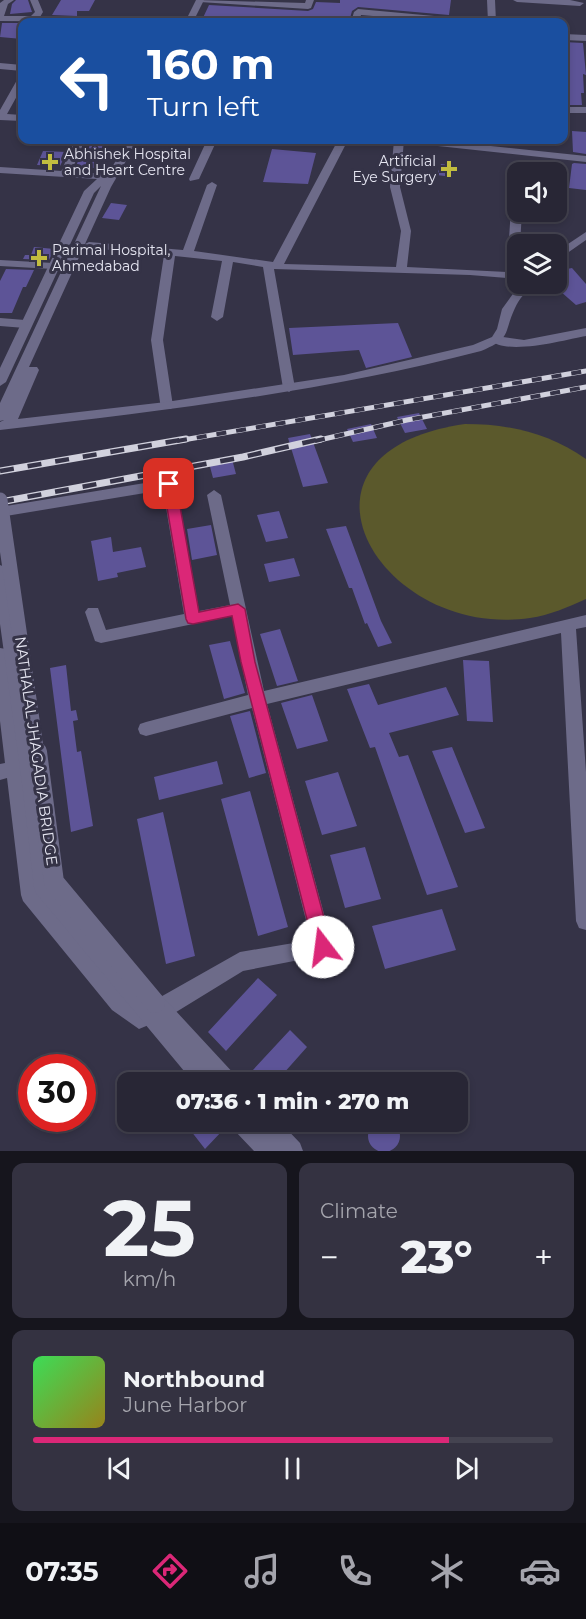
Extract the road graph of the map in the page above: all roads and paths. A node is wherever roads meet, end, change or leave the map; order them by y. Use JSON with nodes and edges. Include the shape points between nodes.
{"nodes":[{"id":1,"x":34,"y":0,"type":"edge"},
{"id":2,"x":200,"y":0,"type":"edge"},
{"id":3,"x":310,"y":0,"type":"edge"},
{"id":4,"x":362,"y":0,"type":"edge"},
{"id":5,"x":491,"y":0,"type":"edge"},
{"id":6,"x":517,"y":0,"type":"edge"},
{"id":7,"x":5,"y":2,"type":"edge"},
{"id":8,"x":582,"y":3,"type":"edge"},
{"id":9,"x":358,"y":12,"type":"junction"},
{"id":10,"x":0,"y":17,"type":"edge"},
{"id":11,"x":18,"y":18,"type":"edge"},
{"id":12,"x":35,"y":18,"type":"edge"},
{"id":13,"x":191,"y":18,"type":"edge"},
{"id":14,"x":356,"y":18,"type":"edge"},
{"id":15,"x":405,"y":18,"type":"edge"},
{"id":16,"x":492,"y":18,"type":"edge"},
{"id":17,"x":568,"y":37,"type":"edge"},
{"id":18,"x":586,"y":38,"type":"edge"},
{"id":19,"x":0,"y":66,"type":"edge"},
{"id":20,"x":18,"y":68,"type":"edge"},
{"id":21,"x":18,"y":87,"type":"edge"},
{"id":22,"x":568,"y":110,"type":"edge"},
{"id":23,"x":586,"y":110,"type":"edge"},
{"id":24,"x":1,"y":117,"type":"edge"},
{"id":25,"x":18,"y":118,"type":"edge"},
{"id":26,"x":78,"y":144,"type":"edge"},
{"id":27,"x":130,"y":144,"type":"edge"},
{"id":28,"x":210,"y":144,"type":"edge"},
{"id":29,"x":341,"y":144,"type":"edge"},
{"id":30,"x":399,"y":144,"type":"edge"},
{"id":31,"x":491,"y":144,"type":"edge"},
{"id":32,"x":519,"y":151,"type":"junction"},
{"id":33,"x":586,"y":159,"type":"edge"},
{"id":34,"x":518,"y":162,"type":"edge"},
{"id":35,"x":0,"y":170,"type":"edge"},
{"id":36,"x":65,"y":174,"type":"junction"},
{"id":37,"x":194,"y":179,"type":"dead end"},
{"id":38,"x":106,"y":182,"type":"junction"},
{"id":39,"x":212,"y":184,"type":"dead end"},
{"id":40,"x":586,"y":235,"type":"edge"},
{"id":41,"x":89,"y":245,"type":"junction"},
{"id":42,"x":567,"y":250,"type":"edge"},
{"id":43,"x":170,"y":252,"type":"junction"},
{"id":44,"x":187,"y":254,"type":"junction"},
{"id":45,"x":228,"y":258,"type":"junction"},
{"id":46,"x":0,"y":263,"type":"edge"},
{"id":47,"x":272,"y":265,"type":"junction"},
{"id":48,"x":53,"y":266,"type":"junction"},
{"id":49,"x":401,"y":270,"type":"junction"},
{"id":50,"x":507,"y":276,"type":"edge"},
{"id":51,"x":518,"y":294,"type":"edge"},
{"id":52,"x":217,"y":317,"type":"dead end"},
{"id":53,"x":0,"y":322,"type":"edge"},
{"id":54,"x":25,"y":324,"type":"junction"},
{"id":55,"x":586,"y":332,"type":"edge"},
{"id":56,"x":496,"y":340,"type":"junction"},
{"id":57,"x":0,"y":382,"type":"edge"},
{"id":58,"x":289,"y":388,"type":"junction"},
{"id":59,"x":0,"y":399,"type":"edge"},
{"id":60,"x":166,"y":406,"type":"junction"},
{"id":61,"x":3,"y":423,"type":"edge"},
{"id":62,"x":214,"y":495,"type":"dead end"},
{"id":63,"x":0,"y":500,"type":"edge"},
{"id":64,"x":0,"y":512,"type":"edge"},
{"id":65,"x":0,"y":572,"type":"edge"},
{"id":66,"x":238,"y":609,"type":"junction"},
{"id":67,"x":93,"y":612,"type":"dead end"},
{"id":68,"x":193,"y":619,"type":"junction"},
{"id":69,"x":586,"y":621,"type":"edge"},
{"id":70,"x":568,"y":625,"type":"junction"},
{"id":71,"x":0,"y":654,"type":"edge"},
{"id":72,"x":258,"y":700,"type":"junction"},
{"id":73,"x":146,"y":729,"type":"dead end"},
{"id":74,"x":8,"y":770,"type":"edge"},
{"id":75,"x":584,"y":845,"type":"edge"},
{"id":76,"x":586,"y":921,"type":"edge"},
{"id":77,"x":152,"y":1010,"type":"junction"},
{"id":78,"x":200,"y":1072,"type":"edge"},
{"id":79,"x":217,"y":1072,"type":"edge"},
{"id":80,"x":251,"y":1132,"type":"edge"},
{"id":81,"x":274,"y":1132,"type":"edge"},
{"id":82,"x":268,"y":1151,"type":"edge"},
{"id":83,"x":292,"y":1151,"type":"edge"}],
"edges":[{"from":1,"to":12,"type":"street","via":[[39,12]]},
{"from":2,"to":3,"type":"street","via":[[305,6]]},
{"from":2,"to":13,"type":"street"},
{"from":4,"to":9,"type":"street"},
{"from":5,"to":16,"type":"street"},
{"from":6,"to":8,"type":"street"},
{"from":7,"to":10,"type":"street"},
{"from":9,"to":14,"type":"street"},
{"from":9,"to":15,"type":"street"},
{"from":10,"to":11,"type":"street"},
{"from":17,"to":18,"type":"street"},
{"from":19,"to":20,"type":"street"},
{"from":21,"to":24,"type":"street"},
{"from":22,"to":23,"type":"street"},
{"from":24,"to":25,"type":"street"},
{"from":26,"to":36,"type":"street"},
{"from":27,"to":38,"type":"street"},
{"from":28,"to":37,"type":"street"},
{"from":29,"to":47,"type":"street"},
{"from":30,"to":49,"type":"street","via":[[395,188],[406,231]]},
{"from":31,"to":32,"type":"street"},
{"from":32,"to":33,"type":"street"},
{"from":32,"to":34,"type":"street"},
{"from":35,"to":36,"type":"street"},
{"from":36,"to":38,"type":"street"},
{"from":38,"to":41,"type":"street","via":[[112,193]]},
{"from":38,"to":48,"type":"street","via":[[89,190]]},
{"from":38,"to":59,"type":"street"},
{"from":38,"to":61,"type":"street"},
{"from":39,"to":44,"type":"street"},
{"from":40,"to":42,"type":"street"},
{"from":41,"to":43,"type":"street"},
{"from":41,"to":61,"type":"street"},
{"from":43,"to":44,"type":"street"},
{"from":43,"to":60,"type":"street","via":[[157,340]]},
{"from":44,"to":45,"type":"street"},
{"from":45,"to":47,"type":"street"},
{"from":45,"to":52,"type":"street"},
{"from":46,"to":48,"type":"street"},
{"from":47,"to":49,"type":"street"},
{"from":47,"to":58,"type":"street"},
{"from":48,"to":54,"type":"street"},
{"from":49,"to":50,"type":"street"},
{"from":51,"to":56,"type":"street"},
{"from":53,"to":54,"type":"street"},
{"from":54,"to":57,"type":"street"},
{"from":55,"to":56,"type":"street","via":[[524,344]]},
{"from":56,"to":58,"type":"street","via":[[344,380]]},
{"from":58,"to":60,"type":"street"},
{"from":60,"to":61,"type":"street"},
{"from":62,"to":66,"type":"street"},
{"from":63,"to":77,"type":"street","name":"NATHALAL JHAGADIA BRIDGE","bridge":true,"via":[[54,882]]},
{"from":64,"to":68,"type":"street","via":[[169,484]]},
{"from":65,"to":77,"type":"street","name":"NATHALAL JHAGADIA BRIDGE","via":[[43,887]]},
{"from":66,"to":68,"type":"street"},
{"from":66,"to":72,"type":"street"},
{"from":67,"to":68,"type":"street","via":[[101,637]]},
{"from":69,"to":70,"type":"street"},
{"from":70,"to":72,"type":"street"},
{"from":70,"to":75,"type":"street"},
{"from":71,"to":74,"type":"street"},
{"from":72,"to":73,"type":"street"},
{"from":72,"to":77,"type":"street","via":[[323,947],[240,962]]},
{"from":74,"to":77,"type":"street","via":[[30,895],[119,1003],[139,1019]]},
{"from":75,"to":76,"type":"street"},
{"from":77,"to":78,"type":"street"},
{"from":77,"to":79,"type":"street"},
{"from":80,"to":82,"type":"street"},
{"from":81,"to":83,"type":"street"}]}
